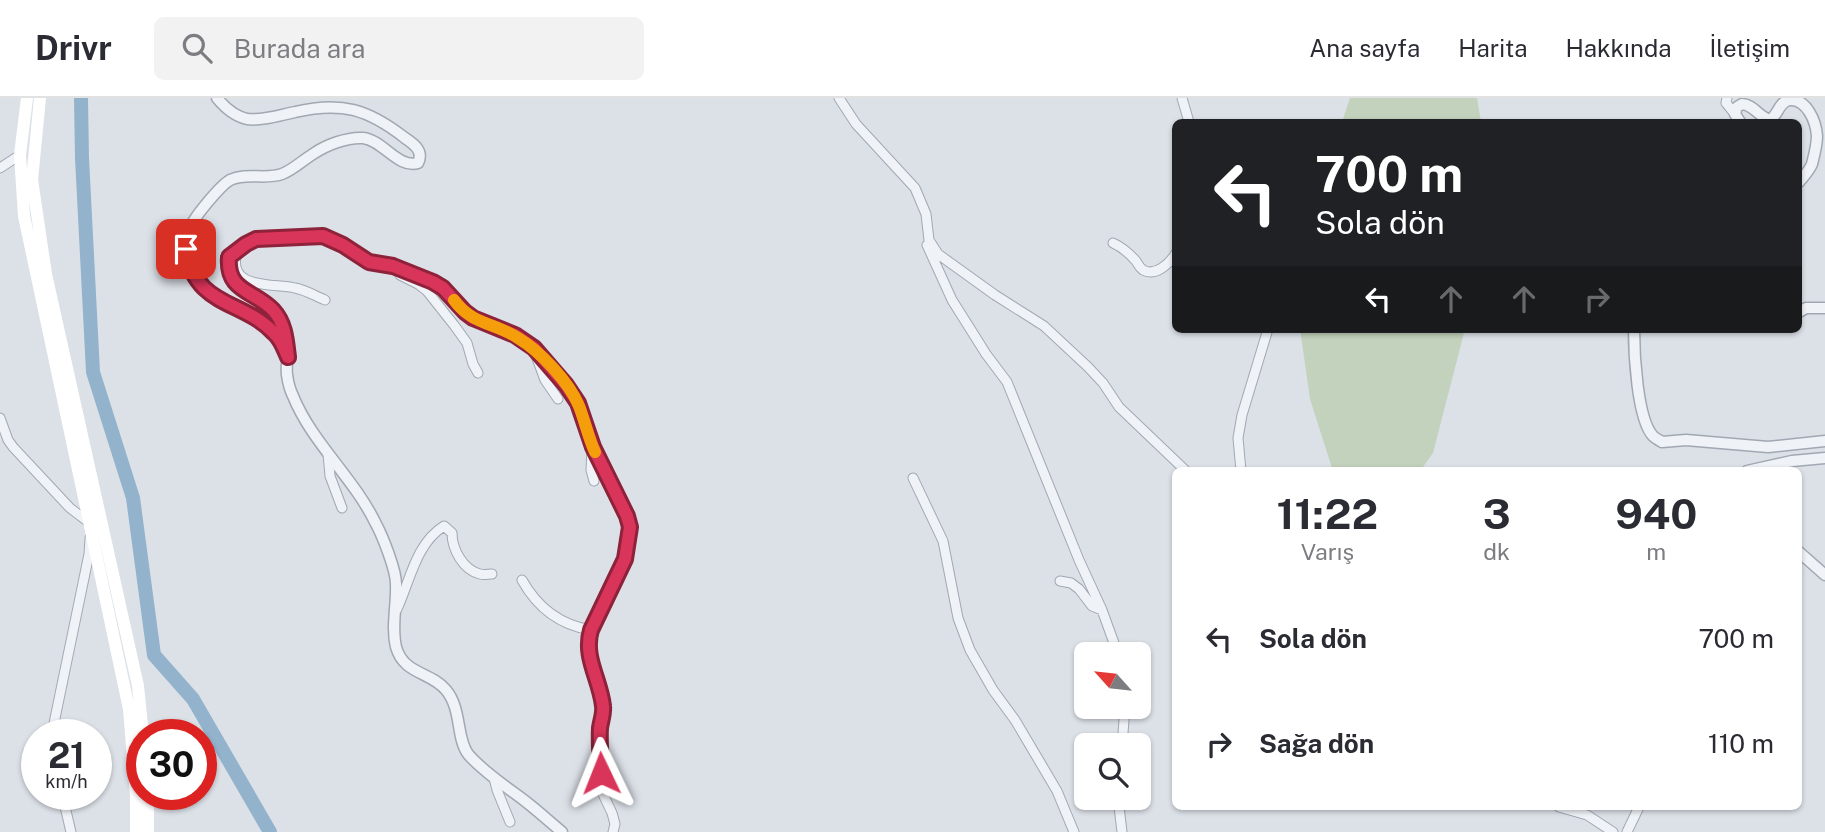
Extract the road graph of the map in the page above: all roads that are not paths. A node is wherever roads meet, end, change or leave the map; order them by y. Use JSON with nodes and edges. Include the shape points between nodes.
{"nodes":[{"id":1,"x":27,"y":98,"type":"edge"},
{"id":2,"x":40,"y":98,"type":"edge"},
{"id":3,"x":217,"y":98,"type":"edge"},
{"id":4,"x":839,"y":98,"type":"edge"},
{"id":5,"x":1182,"y":98,"type":"edge"},
{"id":6,"x":1727,"y":98,"type":"edge"},
{"id":7,"x":1738,"y":118,"type":"edge"},
{"id":8,"x":1188,"y":119,"type":"edge"},
{"id":9,"x":1768,"y":119,"type":"edge"},
{"id":10,"x":1771,"y":119,"type":"edge"},
{"id":11,"x":20,"y":155,"type":"junction"},
{"id":12,"x":0,"y":168,"type":"edge"},
{"id":13,"x":1802,"y":178,"type":"edge"},
{"id":14,"x":928,"y":234,"type":"junction"},
{"id":15,"x":1113,"y":243,"type":"dead end"},
{"id":16,"x":237,"y":250,"type":"junction"},
{"id":17,"x":1172,"y":260,"type":"edge"},
{"id":18,"x":380,"y":264,"type":"junction"},
{"id":19,"x":325,"y":300,"type":"dead end"},
{"id":20,"x":1825,"y":308,"type":"edge"},
{"id":21,"x":1802,"y":310,"type":"edge"},
{"id":22,"x":1267,"y":333,"type":"edge"},
{"id":23,"x":1634,"y":333,"type":"edge"},
{"id":24,"x":534,"y":348,"type":"junction"},
{"id":25,"x":288,"y":357,"type":"junction"},
{"id":26,"x":478,"y":373,"type":"dead end"},
{"id":27,"x":558,"y":400,"type":"dead end"},
{"id":28,"x":0,"y":418,"type":"edge"},
{"id":29,"x":1825,"y":442,"type":"edge"},
{"id":30,"x":593,"y":447,"type":"junction"},
{"id":31,"x":328,"y":454,"type":"junction"},
{"id":32,"x":1825,"y":458,"type":"edge"},
{"id":33,"x":1181,"y":467,"type":"edge"},
{"id":34,"x":1241,"y":467,"type":"edge"},
{"id":35,"x":1765,"y":467,"type":"edge"},
{"id":36,"x":913,"y":478,"type":"dead end"},
{"id":37,"x":593,"y":481,"type":"dead end"},
{"id":38,"x":342,"y":508,"type":"dead end"},
{"id":39,"x":91,"y":524,"type":"junction"},
{"id":40,"x":1802,"y":555,"type":"edge"},
{"id":41,"x":492,"y":574,"type":"dead end"},
{"id":42,"x":1825,"y":575,"type":"edge"},
{"id":43,"x":522,"y":580,"type":"dead end"},
{"id":44,"x":1060,"y":581,"type":"dead end"},
{"id":45,"x":1102,"y":610,"type":"junction"},
{"id":46,"x":394,"y":615,"type":"junction"},
{"id":47,"x":591,"y":630,"type":"junction"},
{"id":48,"x":1114,"y":642,"type":"edge"},
{"id":49,"x":55,"y":719,"type":"edge"},
{"id":50,"x":141,"y":719,"type":"edge"},
{"id":51,"x":494,"y":778,"type":"junction"},
{"id":52,"x":66,"y":810,"type":"edge"},
{"id":53,"x":148,"y":810,"type":"edge"},
{"id":54,"x":1119,"y":810,"type":"edge"},
{"id":55,"x":1570,"y":810,"type":"edge"},
{"id":56,"x":1638,"y":810,"type":"edge"},
{"id":57,"x":510,"y":822,"type":"dead end"},
{"id":58,"x":71,"y":832,"type":"edge"},
{"id":59,"x":135,"y":832,"type":"edge"},
{"id":60,"x":148,"y":832,"type":"edge"},
{"id":61,"x":562,"y":832,"type":"edge"},
{"id":62,"x":614,"y":832,"type":"edge"},
{"id":63,"x":1074,"y":832,"type":"edge"},
{"id":64,"x":1122,"y":832,"type":"edge"},
{"id":65,"x":1613,"y":832,"type":"edge"},
{"id":66,"x":1627,"y":832,"type":"edge"}],
"edges":[{"from":1,"to":11,"type":"main road"},
{"from":2,"to":50,"type":"main road","via":[[32,180],[46,274]]},
{"from":3,"to":25,"type":"street","via":[[228,110],[249,119],[332,107],[369,114],[421,152],[418,163],[413,164],[374,140],[342,141],[317,151],[286,173],[228,181],[191,226],[188,264],[199,282],[214,297],[274,333]]},
{"from":4,"to":14,"type":"street","via":[[856,124],[915,188],[926,214]]},
{"from":5,"to":8,"type":"street"},
{"from":6,"to":7,"type":"street"},
{"from":7,"to":9,"type":"street","via":[[1737,107],[1747,104]]},
{"from":10,"to":13,"type":"street","via":[[1785,101],[1799,102],[1809,110],[1817,136],[1811,168]]},
{"from":11,"to":12,"type":"street"},
{"from":11,"to":39,"type":"main road","via":[[24,216]]},
{"from":14,"to":33,"type":"street","via":[[938,254],[1061,343]]},
{"from":14,"to":45,"type":"street","via":[[927,244],[952,300],[1007,382]]},
{"from":15,"to":17,"type":"street","via":[[1147,271],[1158,271]]},
{"from":16,"to":18,"type":"street","via":[[256,239],[323,236]]},
{"from":16,"to":19,"type":"street","via":[[234,261],[244,279],[296,288]]},
{"from":16,"to":25,"type":"street","via":[[229,257],[232,279],[274,311],[285,330]]},
{"from":18,"to":24,"type":"street","via":[[433,282],[473,318]]},
{"from":18,"to":26,"type":"street","via":[[427,291],[467,343]]},
{"from":20,"to":21,"type":"street"},
{"from":22,"to":34,"type":"street","via":[[1242,415]]},
{"from":23,"to":29,"type":"street","via":[[1647,426],[1662,442],[1768,447]]},
{"from":24,"to":27,"type":"street"},
{"from":24,"to":30,"type":"street","via":[[578,403]]},
{"from":25,"to":31,"type":"street","via":[[292,394]]},
{"from":28,"to":39,"type":"street","via":[[13,447],[69,508]]},
{"from":30,"to":37,"type":"street"},
{"from":30,"to":47,"type":"street","via":[[630,527],[625,559]]},
{"from":31,"to":38,"type":"street","via":[[330,476]]},
{"from":31,"to":46,"type":"street","via":[[376,523],[397,580]]},
{"from":32,"to":35,"type":"street"},
{"from":36,"to":63,"type":"street","via":[[943,541],[958,618],[970,650],[1057,791]]},
{"from":39,"to":49,"type":"street","via":[[89,554]]},
{"from":39,"to":59,"type":"main road","via":[[129,709]]},
{"from":40,"to":42,"type":"street"},
{"from":41,"to":46,"type":"street","via":[[471,569],[456,553],[452,533],[444,526],[421,550]]},
{"from":43,"to":47,"type":"street","via":[[541,606],[559,619]]},
{"from":44,"to":45,"type":"street","via":[[1071,583],[1092,606]]},
{"from":45,"to":48,"type":"street"},
{"from":46,"to":51,"type":"street","via":[[396,646],[403,662],[443,686],[452,697],[467,753]]},
{"from":47,"to":62,"type":"street","via":[[588,651],[604,709],[601,784]]},
{"from":51,"to":57,"type":"street"},
{"from":51,"to":61,"type":"street"},
{"from":52,"to":58,"type":"street"},
{"from":53,"to":60,"type":"main road"},
{"from":54,"to":64,"type":"street"},
{"from":55,"to":65,"type":"street"},
{"from":56,"to":66,"type":"street"}]}
